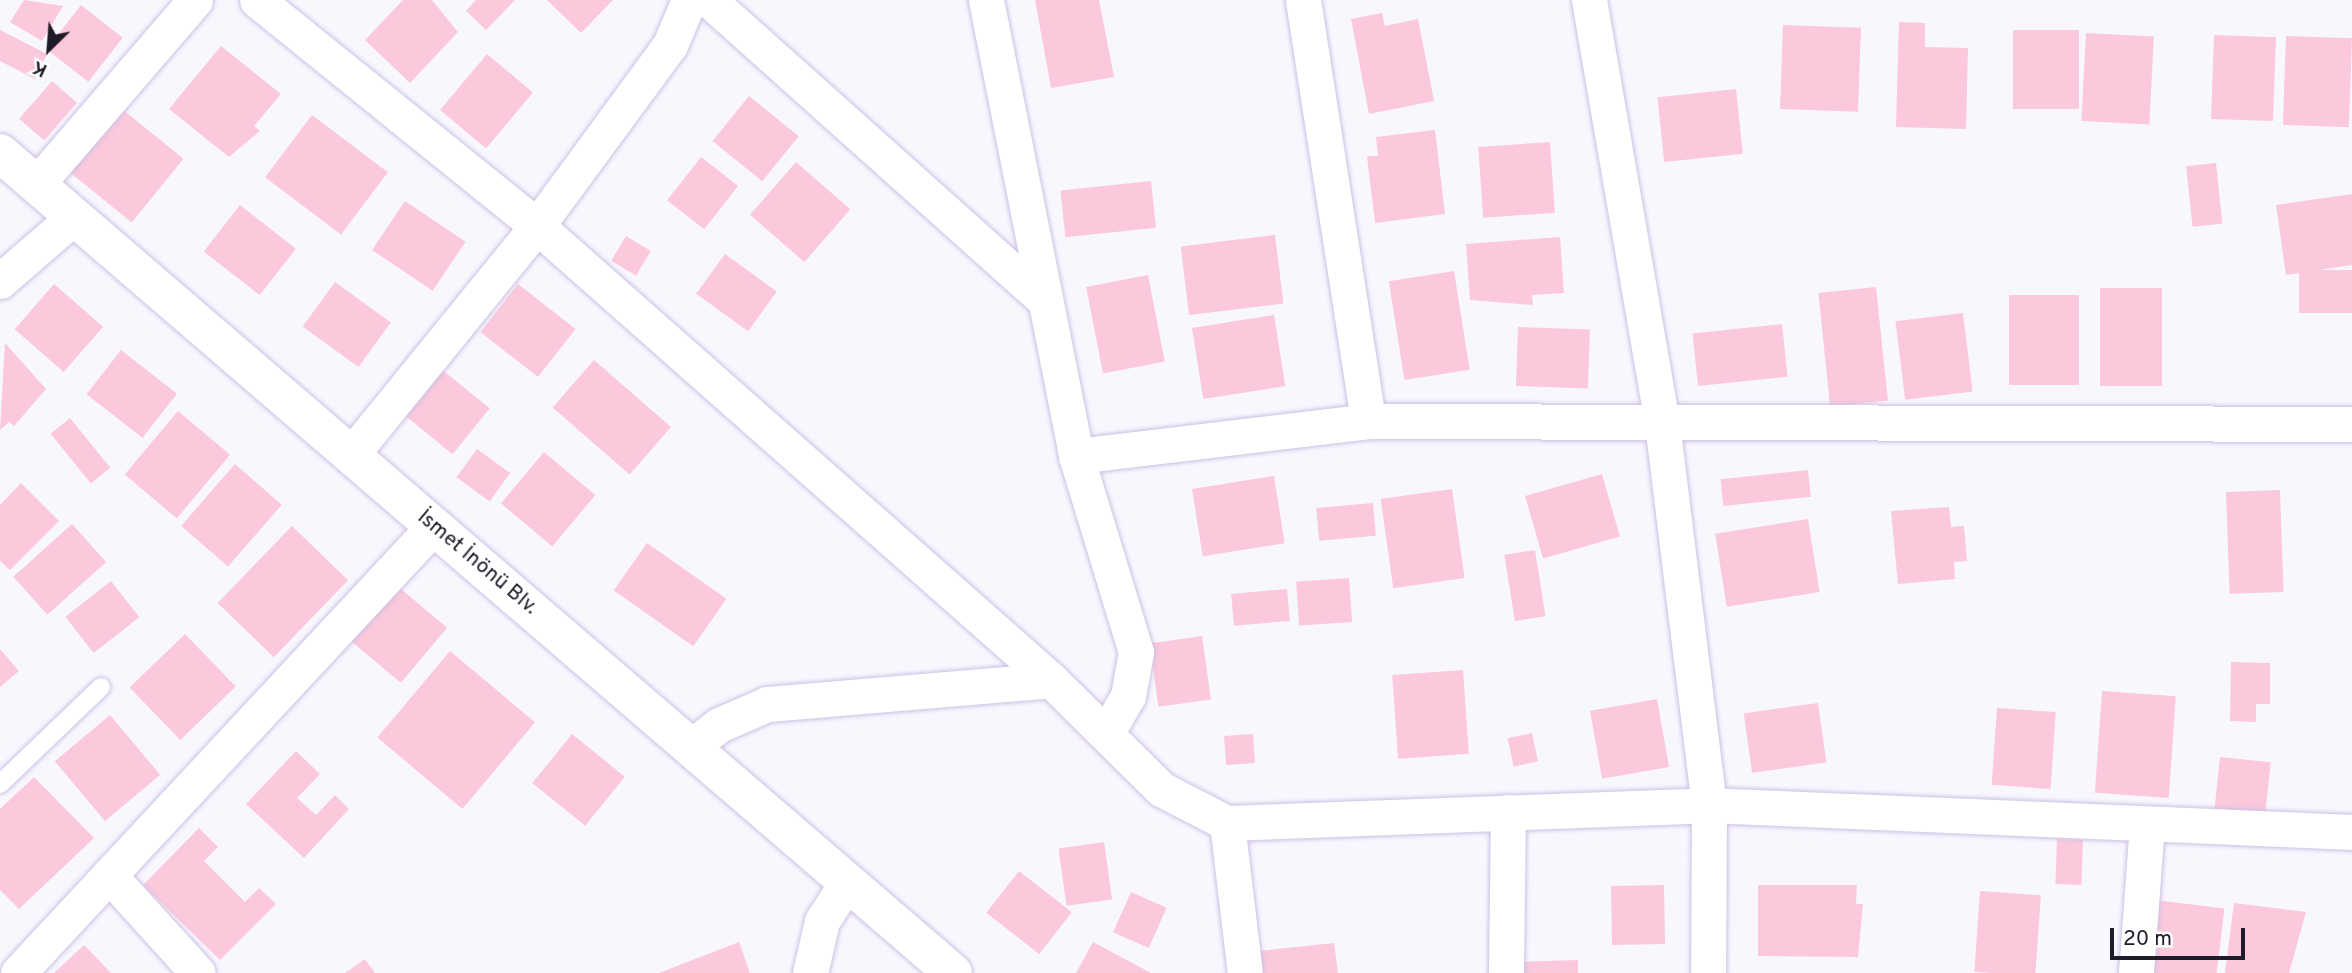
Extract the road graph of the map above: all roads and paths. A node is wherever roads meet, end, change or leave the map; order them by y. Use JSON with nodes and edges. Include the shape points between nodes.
{"nodes":[{"id":1,"x":195,"y":0,"type":"edge"},
{"id":2,"x":257,"y":0,"type":"edge"},
{"id":3,"x":689,"y":0,"type":"edge"},
{"id":4,"x":709,"y":0,"type":"edge"},
{"id":5,"x":986,"y":0,"type":"edge"},
{"id":6,"x":1303,"y":0,"type":"edge"},
{"id":7,"x":1589,"y":0,"type":"edge"},
{"id":8,"x":0,"y":153,"type":"edge"},
{"id":9,"x":36,"y":185,"type":"junction"},
{"id":10,"x":74,"y":217,"type":"junction"},
{"id":11,"x":537,"y":226,"type":"junction"},
{"id":12,"x":0,"y":281,"type":"edge"},
{"id":13,"x":1040,"y":296,"type":"junction"},
{"id":14,"x":1368,"y":421,"type":"junction"},
{"id":15,"x":1662,"y":423,"type":"junction"},
{"id":16,"x":2352,"y":424,"type":"edge"},
{"id":17,"x":351,"y":455,"type":"junction"},
{"id":18,"x":1076,"y":456,"type":"junction"},
{"id":19,"x":434,"y":526,"type":"junction"},
{"id":20,"x":1051,"y":680,"type":"junction"},
{"id":21,"x":101,"y":687,"type":"dead end"},
{"id":22,"x":1107,"y":732,"type":"junction"},
{"id":23,"x":692,"y":746,"type":"junction"},
{"id":24,"x":0,"y":784,"type":"edge"},
{"id":25,"x":1709,"y":805,"type":"junction"},
{"id":26,"x":1508,"y":812,"type":"junction"},
{"id":27,"x":1227,"y":823,"type":"junction"},
{"id":28,"x":2147,"y":824,"type":"junction"},
{"id":29,"x":2352,"y":832,"type":"edge"},
{"id":30,"x":108,"y":875,"type":"junction"},
{"id":31,"x":847,"y":882,"type":"junction"},
{"id":32,"x":18,"y":973,"type":"edge"},
{"id":33,"x":198,"y":973,"type":"edge"},
{"id":34,"x":810,"y":973,"type":"edge"},
{"id":35,"x":953,"y":973,"type":"edge"},
{"id":36,"x":1245,"y":973,"type":"edge"},
{"id":37,"x":1506,"y":973,"type":"edge"},
{"id":38,"x":1708,"y":973,"type":"edge"},
{"id":39,"x":2136,"y":973,"type":"edge"}],
"edges":[{"from":1,"to":9,"type":"street"},
{"from":2,"to":11,"type":"street"},
{"from":3,"to":11,"type":"street","via":[[670,45]]},
{"from":4,"to":13,"type":"street"},
{"from":5,"to":13,"type":"street"},
{"from":6,"to":14,"type":"street"},
{"from":7,"to":15,"type":"street"},
{"from":8,"to":9,"type":"main road","name":"İsmet İnönü Blv."},
{"from":9,"to":10,"type":"main road","name":"İsmet İnönü Blv."},
{"from":10,"to":12,"type":"street"},
{"from":10,"to":17,"type":"main road","name":"İsmet İnönü Blv."},
{"from":11,"to":17,"type":"street"},
{"from":11,"to":20,"type":"street"},
{"from":13,"to":18,"type":"street"},
{"from":14,"to":15,"type":"street"},
{"from":14,"to":18,"type":"street"},
{"from":15,"to":16,"type":"street"},
{"from":15,"to":25,"type":"street"},
{"from":17,"to":19,"type":"main road","name":"İsmet İnönü Blv."},
{"from":18,"to":22,"type":"street","via":[[1136,652],[1128,696]]},
{"from":19,"to":23,"type":"main road","name":"İsmet İnönü Blv."},
{"from":19,"to":30,"type":"street"},
{"from":20,"to":22,"type":"street"},
{"from":20,"to":23,"type":"street","via":[[767,704],[719,725]]},
{"from":21,"to":24,"type":"lane"},
{"from":22,"to":27,"type":"street","via":[[1161,789]]},
{"from":23,"to":31,"type":"main road","name":"İsmet İnönü Blv."},
{"from":25,"to":26,"type":"street"},
{"from":25,"to":28,"type":"street"},
{"from":25,"to":38,"type":"street"},
{"from":26,"to":27,"type":"street"},
{"from":26,"to":37,"type":"street"},
{"from":27,"to":36,"type":"street"},
{"from":28,"to":29,"type":"street"},
{"from":28,"to":39,"type":"street"},
{"from":30,"to":32,"type":"street"},
{"from":30,"to":33,"type":"street"},
{"from":31,"to":34,"type":"street","via":[[822,921]]},
{"from":31,"to":35,"type":"main road","name":"İsmet İnönü Blv."}]}
